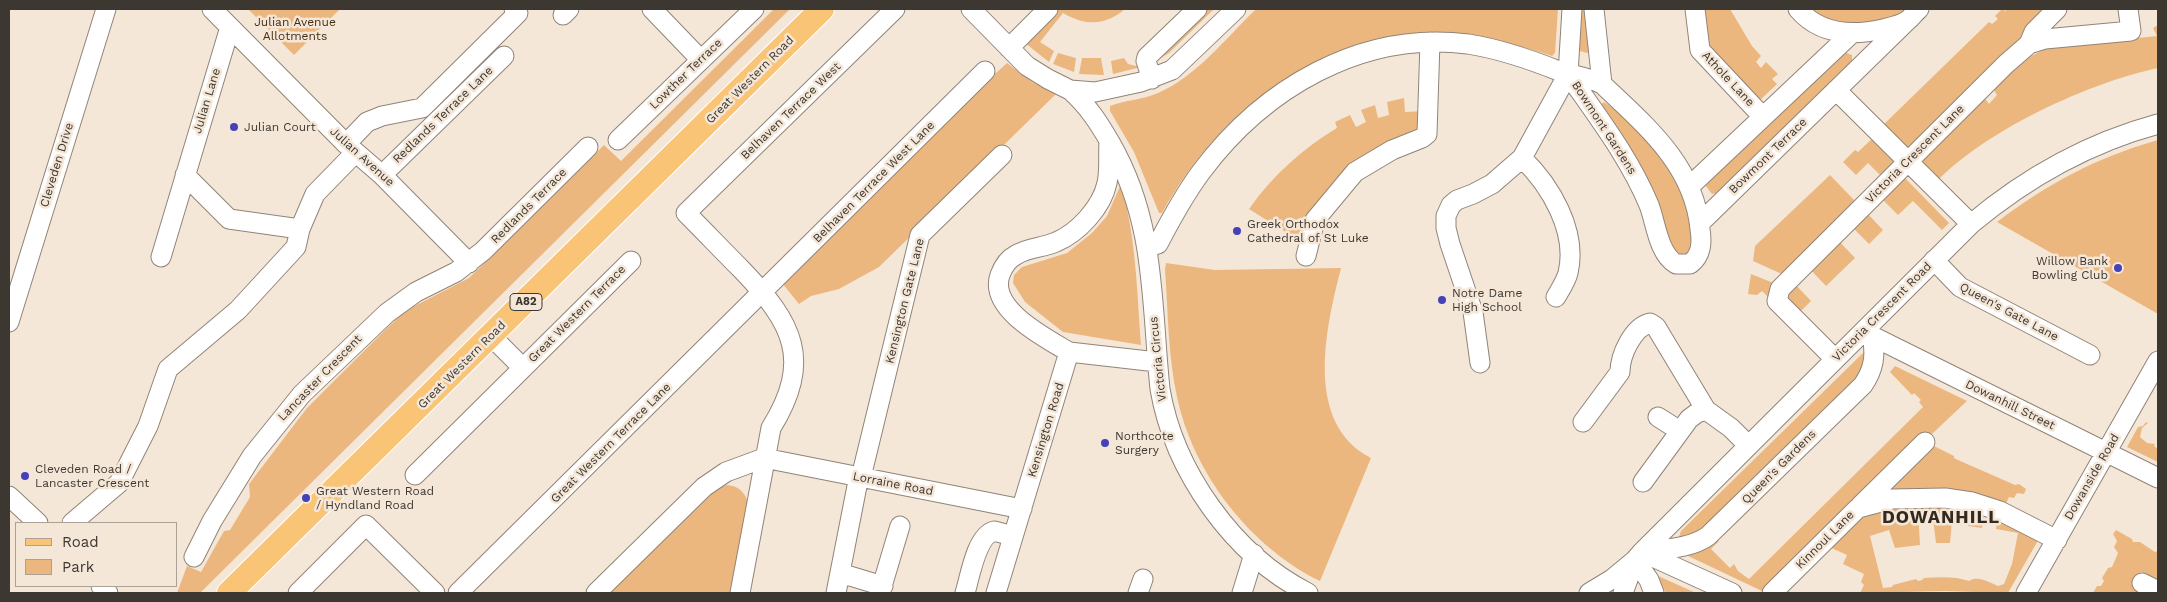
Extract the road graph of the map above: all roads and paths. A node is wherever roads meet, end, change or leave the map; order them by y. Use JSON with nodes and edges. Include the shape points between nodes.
{"nodes":[{"id":1,"x":106,"y":9,"type":"edge"},
{"id":2,"x":212,"y":9,"type":"edge"},
{"id":3,"x":514,"y":9,"type":"edge"},
{"id":4,"x":653,"y":9,"type":"edge"},
{"id":5,"x":754,"y":9,"type":"edge"},
{"id":6,"x":822,"y":9,"type":"edge"},
{"id":7,"x":896,"y":9,"type":"edge"},
{"id":8,"x":971,"y":9,"type":"edge"},
{"id":9,"x":1048,"y":9,"type":"edge"},
{"id":10,"x":1198,"y":9,"type":"edge"},
{"id":11,"x":1236,"y":9,"type":"edge"},
{"id":12,"x":1572,"y":9,"type":"edge"},
{"id":13,"x":1594,"y":9,"type":"edge"},
{"id":14,"x":1695,"y":9,"type":"edge"},
{"id":15,"x":1798,"y":9,"type":"edge"},
{"id":16,"x":2057,"y":9,"type":"edge"},
{"id":17,"x":2128,"y":9,"type":"edge"},
{"id":18,"x":1913,"y":14,"type":"edge"},
{"id":19,"x":230,"y":27,"type":"junction"},
{"id":20,"x":1852,"y":33,"type":"junction"},
{"id":21,"x":1430,"y":42,"type":"junction"},
{"id":22,"x":2029,"y":44,"type":"junction"},
{"id":23,"x":1009,"y":48,"type":"junction"},
{"id":24,"x":504,"y":56,"type":"dead end"},
{"id":25,"x":701,"y":60,"type":"junction"},
{"id":26,"x":985,"y":71,"type":"dead end"},
{"id":27,"x":1568,"y":74,"type":"junction"},
{"id":28,"x":1152,"y":79,"type":"junction"},
{"id":29,"x":1602,"y":84,"type":"junction"},
{"id":30,"x":1070,"y":90,"type":"junction"},
{"id":31,"x":1836,"y":90,"type":"junction"},
{"id":32,"x":1763,"y":117,"type":"junction"},
{"id":33,"x":2158,"y":124,"type":"edge"},
{"id":34,"x":618,"y":140,"type":"dead end"},
{"id":35,"x":1109,"y":140,"type":"junction"},
{"id":36,"x":588,"y":147,"type":"dead end"},
{"id":37,"x":350,"y":149,"type":"junction"},
{"id":38,"x":1002,"y":155,"type":"dead end"},
{"id":39,"x":1522,"y":158,"type":"junction"},
{"id":40,"x":1908,"y":161,"type":"junction"},
{"id":41,"x":185,"y":174,"type":"junction"},
{"id":42,"x":382,"y":175,"type":"junction"},
{"id":43,"x":1690,"y":186,"type":"junction"},
{"id":44,"x":1700,"y":223,"type":"junction"},
{"id":45,"x":1971,"y":224,"type":"junction"},
{"id":46,"x":300,"y":229,"type":"junction"},
{"id":47,"x":1148,"y":247,"type":"junction"},
{"id":48,"x":1306,"y":256,"type":"dead end"},
{"id":49,"x":161,"y":257,"type":"dead end"},
{"id":50,"x":1934,"y":260,"type":"junction"},
{"id":51,"x":631,"y":261,"type":"dead end"},
{"id":52,"x":469,"y":263,"type":"junction"},
{"id":53,"x":763,"y":292,"type":"junction"},
{"id":54,"x":13,"y":295,"type":"edge"},
{"id":55,"x":1556,"y":297,"type":"dead end"},
{"id":56,"x":9,"y":322,"type":"edge"},
{"id":57,"x":1867,"y":334,"type":"junction"},
{"id":58,"x":491,"y":336,"type":"junction"},
{"id":59,"x":1069,"y":352,"type":"junction"},
{"id":60,"x":2090,"y":355,"type":"dead end"},
{"id":61,"x":1835,"y":359,"type":"junction"},
{"id":62,"x":2158,"y":361,"type":"edge"},
{"id":63,"x":1157,"y":362,"type":"junction"},
{"id":64,"x":1480,"y":363,"type":"dead end"},
{"id":65,"x":523,"y":368,"type":"junction"},
{"id":66,"x":1706,"y":410,"type":"junction"},
{"id":67,"x":1658,"y":417,"type":"dead end"},
{"id":68,"x":1583,"y":422,"type":"dead end"},
{"id":69,"x":1680,"y":430,"type":"junction"},
{"id":70,"x":1925,"y":442,"type":"dead end"},
{"id":71,"x":1748,"y":445,"type":"junction"},
{"id":72,"x":2106,"y":452,"type":"junction"},
{"id":73,"x":764,"y":458,"type":"junction"},
{"id":74,"x":415,"y":475,"type":"dead end"},
{"id":75,"x":861,"y":478,"type":"junction"},
{"id":76,"x":2158,"y":478,"type":"edge"},
{"id":77,"x":1643,"y":482,"type":"dead end"},
{"id":78,"x":9,"y":496,"type":"edge"},
{"id":79,"x":1858,"y":508,"type":"junction"},
{"id":80,"x":1022,"y":509,"type":"junction"},
{"id":81,"x":37,"y":522,"type":"edge"},
{"id":82,"x":73,"y":522,"type":"edge"},
{"id":83,"x":900,"y":526,"type":"dead end"},
{"id":84,"x":1013,"y":536,"type":"junction"},
{"id":85,"x":2057,"y":540,"type":"junction"},
{"id":86,"x":1254,"y":554,"type":"junction"},
{"id":87,"x":1638,"y":556,"type":"junction"},
{"id":88,"x":194,"y":557,"type":"dead end"},
{"id":89,"x":840,"y":573,"type":"junction"},
{"id":90,"x":881,"y":589,"type":"edge"},
{"id":91,"x":230,"y":593,"type":"edge"},
{"id":92,"x":298,"y":593,"type":"edge"},
{"id":93,"x":435,"y":593,"type":"edge"},
{"id":94,"x":458,"y":593,"type":"edge"},
{"id":95,"x":596,"y":593,"type":"edge"},
{"id":96,"x":740,"y":593,"type":"edge"},
{"id":97,"x":836,"y":593,"type":"edge"},
{"id":98,"x":965,"y":593,"type":"edge"},
{"id":99,"x":996,"y":593,"type":"edge"},
{"id":100,"x":1242,"y":593,"type":"edge"},
{"id":101,"x":1308,"y":593,"type":"edge"},
{"id":102,"x":1589,"y":593,"type":"edge"},
{"id":103,"x":1623,"y":593,"type":"edge"},
{"id":104,"x":1654,"y":593,"type":"edge"},
{"id":105,"x":1732,"y":593,"type":"edge"},
{"id":106,"x":1772,"y":593,"type":"edge"},
{"id":107,"x":2026,"y":593,"type":"edge"}],
"edges":[{"from":1,"to":54,"type":"street","name":"Cleveden Drive"},
{"from":2,"to":19,"type":"street","name":"Julian Avenue"},
{"from":3,"to":37,"type":"street","via":[[518,13],[422,108],[367,122]]},
{"from":4,"to":25,"type":"street"},
{"from":5,"to":25,"type":"street","name":"Lowther Terrace"},
{"from":6,"to":58,"type":"main road","name":"Great Western Road","number":"A82"},
{"from":7,"to":53,"type":"street","name":"Belhaven Terrace West","via":[[686,213]]},
{"from":8,"to":23,"type":"street"},
{"from":9,"to":23,"type":"street"},
{"from":10,"to":28,"type":"street","via":[[1147,57]]},
{"from":11,"to":28,"type":"street","via":[[1172,70]]},
{"from":12,"to":27,"type":"street"},
{"from":13,"to":29,"type":"street"},
{"from":14,"to":32,"type":"street","name":"Athole Lane","via":[[1700,50]]},
{"from":15,"to":20,"type":"street","via":[[1821,27]]},
{"from":16,"to":22,"type":"street","via":[[2034,32]]},
{"from":17,"to":22,"type":"street","name":"Victoria Crescent Lane","via":[[2131,31],[2045,39]]},
{"from":18,"to":20,"type":"street","via":[[1888,28]]},
{"from":18,"to":31,"type":"street","name":"Bowmont Terrace"},
{"from":19,"to":37,"type":"street","name":"Julian Avenue"},
{"from":19,"to":41,"type":"street","name":"Julian Lane"},
{"from":20,"to":32,"type":"street"},
{"from":21,"to":27,"type":"street","via":[[1493,49]]},
{"from":21,"to":47,"type":"street","via":[[1390,46],[1353,56],[1316,71],[1282,92],[1221,148],[1186,193],[1158,244]]},
{"from":21,"to":48,"type":"street","via":[[1427,134],[1355,172],[1315,220]]},
{"from":22,"to":40,"type":"street","name":"Victoria Crescent Lane"},
{"from":23,"to":30,"type":"street","via":[[1027,66]]},
{"from":24,"to":42,"type":"street","name":"Redlands Terrace Lane"},
{"from":25,"to":34,"type":"street","name":"Lowther Terrace"},
{"from":26,"to":53,"type":"street","name":"Belhaven Terrace West Lane"},
{"from":27,"to":29,"type":"street","name":"Bowmont Gardens"},
{"from":27,"to":39,"type":"street"},
{"from":27,"to":44,"type":"street","name":"Bowmont Gardens","via":[[1628,164],[1646,200],[1663,249],[1672,261],[1686,265],[1696,260],[1700,250]]},
{"from":28,"to":30,"type":"street","via":[[1095,92]]},
{"from":29,"to":43,"type":"street","name":"Bowmont Gardens","via":[[1659,139]]},
{"from":30,"to":35,"type":"street","name":"Victoria Circus","via":[[1090,110]]},
{"from":31,"to":40,"type":"street"},
{"from":31,"to":44,"type":"street","name":"Bowmont Terrace"},
{"from":32,"to":43,"type":"street"},
{"from":33,"to":45,"type":"street","name":"Victoria Crescent Road","via":[[2093,146],[2050,168],[2006,196]]},
{"from":35,"to":47,"type":"street","name":"Victoria Circus","via":[[1128,178]]},
{"from":35,"to":59,"type":"street","via":[[1107,185],[1091,213],[1059,241],[1015,255],[1002,269],[998,279],[1000,297],[1011,312],[1044,338]]},
{"from":36,"to":52,"type":"street","name":"Redlands Terrace"},
{"from":37,"to":42,"type":"street","name":"Julian Avenue"},
{"from":37,"to":46,"type":"street","via":[[315,194]]},
{"from":38,"to":75,"type":"street","name":"Kensington Gate Lane","via":[[920,235]]},
{"from":39,"to":55,"type":"street","via":[[1541,177],[1568,236],[1568,273]]},
{"from":39,"to":64,"type":"street","via":[[1492,184],[1457,200],[1446,216],[1450,244],[1473,312]]},
{"from":40,"to":45,"type":"street"},
{"from":40,"to":61,"type":"street","name":"Victoria Crescent Lane","via":[[1780,289],[1777,301]]},
{"from":41,"to":46,"type":"street","via":[[229,219]]},
{"from":41,"to":49,"type":"street","name":"Julian Lane"},
{"from":42,"to":52,"type":"street","name":"Julian Avenue"},
{"from":43,"to":44,"type":"street","name":"Bowmont Gardens"},
{"from":45,"to":50,"type":"street","name":"Victoria Crescent Road"},
{"from":46,"to":82,"type":"street","via":[[296,247],[238,310],[168,369],[148,426],[119,482]]},
{"from":47,"to":63,"type":"street","name":"Victoria Circus"},
{"from":50,"to":57,"type":"street","name":"Victoria Crescent Road"},
{"from":50,"to":60,"type":"street","name":"Queen's Gate Lane","via":[[1960,287]]},
{"from":51,"to":65,"type":"street","name":"Great Western Terrace"},
{"from":52,"to":88,"type":"street","name":"Lancaster Crescent","via":[[387,312],[302,394],[252,456]]},
{"from":53,"to":73,"type":"street","via":[[787,328],[794,356],[789,391],[771,428]]},
{"from":53,"to":94,"type":"street","name":"Great Western Terrace Lane"},
{"from":54,"to":56,"type":"street","name":"Cleveden Drive"},
{"from":57,"to":61,"type":"street","name":"Victoria Crescent Road"},
{"from":57,"to":72,"type":"street","name":"Dowanhill Street"},
{"from":57,"to":87,"type":"street","name":"Queen's Gardens","via":[[1875,349],[1873,365],[1862,384],[1708,536]]},
{"from":58,"to":65,"type":"street","name":"Great Western Terrace"},
{"from":58,"to":91,"type":"main road","name":"Great Western Road","number":"A82"},
{"from":59,"to":63,"type":"street"},
{"from":59,"to":80,"type":"street","name":"Kensington Road"},
{"from":61,"to":71,"type":"street","name":"Victoria Crescent Road"},
{"from":62,"to":72,"type":"street","name":"Dowanside Road"},
{"from":63,"to":86,"type":"street","name":"Victoria Circus","via":[[1163,406],[1184,460],[1218,516]]},
{"from":65,"to":74,"type":"street","name":"Great Western Terrace"},
{"from":66,"to":68,"type":"street","via":[[1656,327],[1650,323],[1643,325],[1626,348],[1620,372]]},
{"from":66,"to":69,"type":"street","via":[[1697,412]]},
{"from":66,"to":71,"type":"street"},
{"from":67,"to":69,"type":"street"},
{"from":69,"to":77,"type":"street"},
{"from":70,"to":79,"type":"street"},
{"from":71,"to":87,"type":"street","name":"Victoria Crescent Road"},
{"from":72,"to":76,"type":"street","name":"Dowanhill Street"},
{"from":72,"to":85,"type":"street","name":"Dowanside Road"},
{"from":73,"to":75,"type":"street","name":"Lorraine Road"},
{"from":73,"to":95,"type":"street","via":[[726,472],[704,487]]},
{"from":73,"to":96,"type":"street"},
{"from":75,"to":80,"type":"street","name":"Lorraine Road"},
{"from":75,"to":89,"type":"street","name":"Kensington Gate Lane"},
{"from":78,"to":81,"type":"street"},
{"from":79,"to":85,"type":"street","name":"Kinnoul Lane","via":[[1892,499],[1945,498],[1972,502],[2000,511]]},
{"from":79,"to":106,"type":"street","name":"Kinnoul Lane"},
{"from":80,"to":84,"type":"street","name":"Kensington Road"},
{"from":83,"to":90,"type":"street"},
{"from":84,"to":98,"type":"street","via":[[994,531],[984,536]]},
{"from":84,"to":99,"type":"street","name":"Kensington Road"},
{"from":85,"to":107,"type":"street","name":"Dowanside Road"},
{"from":86,"to":100,"type":"street"},
{"from":86,"to":101,"type":"street","name":"Victoria Circus"},
{"from":87,"to":102,"type":"street","via":[[1612,579]]},
{"from":87,"to":103,"type":"street"},
{"from":87,"to":104,"type":"street"},
{"from":87,"to":105,"type":"street"},
{"from":89,"to":90,"type":"street"},
{"from":89,"to":97,"type":"street","name":"Kensington Gate Lane"},
{"from":92,"to":93,"type":"street","via":[[366,525]]}]}
